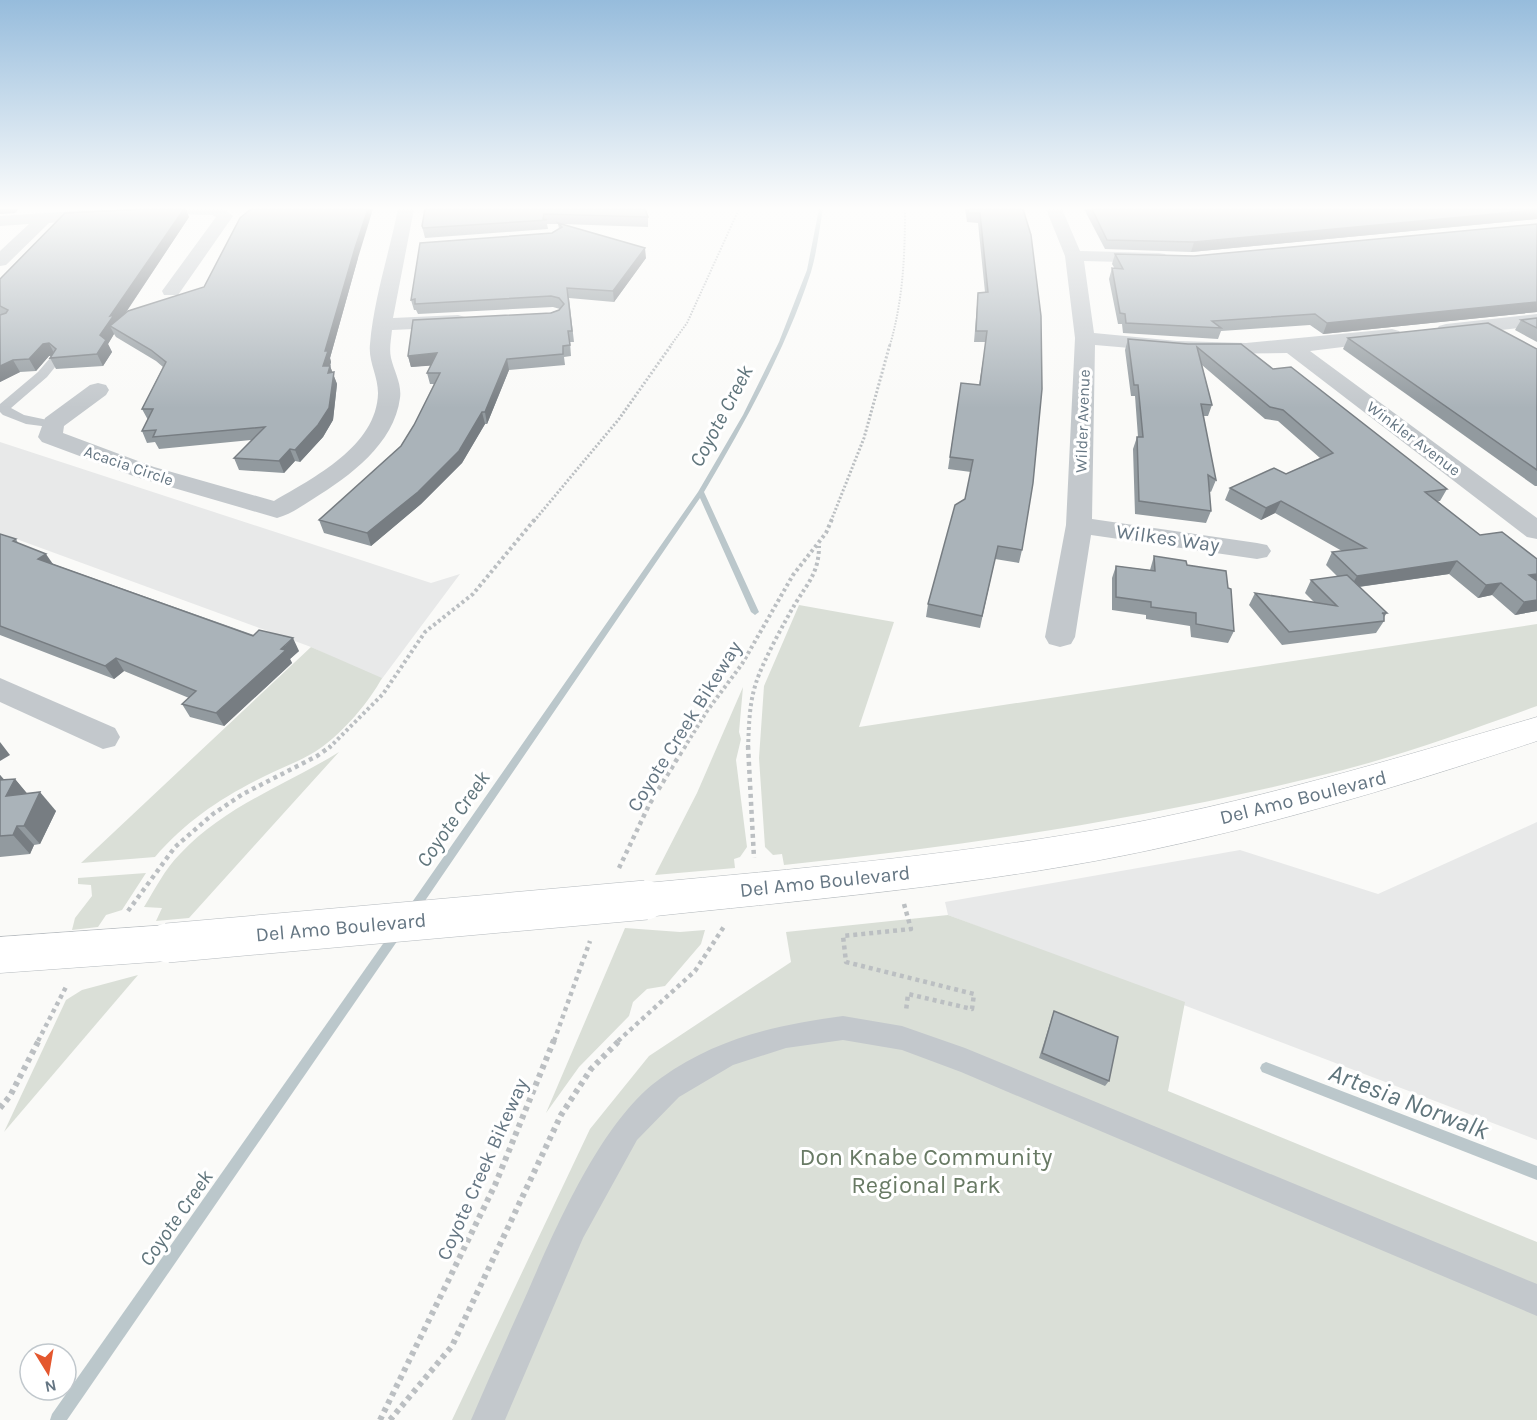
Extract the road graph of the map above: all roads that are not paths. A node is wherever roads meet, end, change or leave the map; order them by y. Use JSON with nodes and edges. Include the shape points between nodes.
{"nodes":[{"id":1,"x":182,"y":275,"type":"edge"},
{"id":2,"x":396,"y":275,"type":"edge"},
{"id":3,"x":1077,"y":275,"type":"edge"},
{"id":4,"x":171,"y":291,"type":"dead end"},
{"id":5,"x":473,"y":320,"type":"edge"},
{"id":6,"x":1537,"y":320,"type":"edge"},
{"id":7,"x":382,"y":325,"type":"junction"},
{"id":8,"x":1486,"y":325,"type":"junction"},
{"id":9,"x":1429,"y":331,"type":"edge"},
{"id":10,"x":1406,"y":334,"type":"edge"},
{"id":11,"x":1085,"y":338,"type":"junction"},
{"id":12,"x":1517,"y":343,"type":"edge"},
{"id":13,"x":1292,"y":346,"type":"junction"},
{"id":14,"x":54,"y":361,"type":"edge"},
{"id":15,"x":99,"y":390,"type":"dead end"},
{"id":16,"x":52,"y":425,"type":"junction"},
{"id":17,"x":1079,"y":525,"type":"junction"},
{"id":18,"x":1537,"y":531,"type":"edge"},
{"id":19,"x":1257,"y":551,"type":"dead end"},
{"id":20,"x":1060,"y":638,"type":"dead end"},
{"id":21,"x":0,"y":689,"type":"edge"},
{"id":22,"x":1537,"y":729,"type":"edge"},
{"id":23,"x":103,"y":737,"type":"dead end"},
{"id":24,"x":0,"y":955,"type":"edge"},
{"id":25,"x":1537,"y":1300,"type":"edge"},
{"id":26,"x":488,"y":1420,"type":"edge"}],
"edges":[{"from":1,"to":4,"type":"street"},
{"from":2,"to":7,"type":"street"},
{"from":3,"to":11,"type":"street","name":"Wilder Avenue"},
{"from":5,"to":7,"type":"street"},
{"from":6,"to":8,"type":"street"},
{"from":7,"to":16,"type":"street","name":"Acacia Circle","via":[[378,356],[388,378],[390,398],[382,419],[351,461],[277,510],[145,472],[50,437]]},
{"from":8,"to":9,"type":"street"},
{"from":8,"to":12,"type":"street"},
{"from":10,"to":13,"type":"street"},
{"from":11,"to":13,"type":"street","via":[[1212,348]]},
{"from":11,"to":17,"type":"street","name":"Wilder Avenue"},
{"from":13,"to":18,"type":"street","name":"Winkler Avenue"},
{"from":14,"to":16,"type":"lane","via":[[41,379],[3,408],[23,419]]},
{"from":15,"to":16,"type":"street"},
{"from":17,"to":19,"type":"street","name":"Wilkes Way"},
{"from":17,"to":20,"type":"street","name":"Wilder Avenue"},
{"from":21,"to":23,"type":"street"},
{"from":22,"to":24,"type":"main road","name":"Del Amo Boulevard","bridge":true,"via":[[1395,774],[1170,830],[1033,856],[646,900]]},
{"from":25,"to":26,"type":"lane","via":[[965,1061],[902,1038],[843,1028],[786,1036],[726,1054],[669,1088],[627,1130],[572,1227]]}]}
